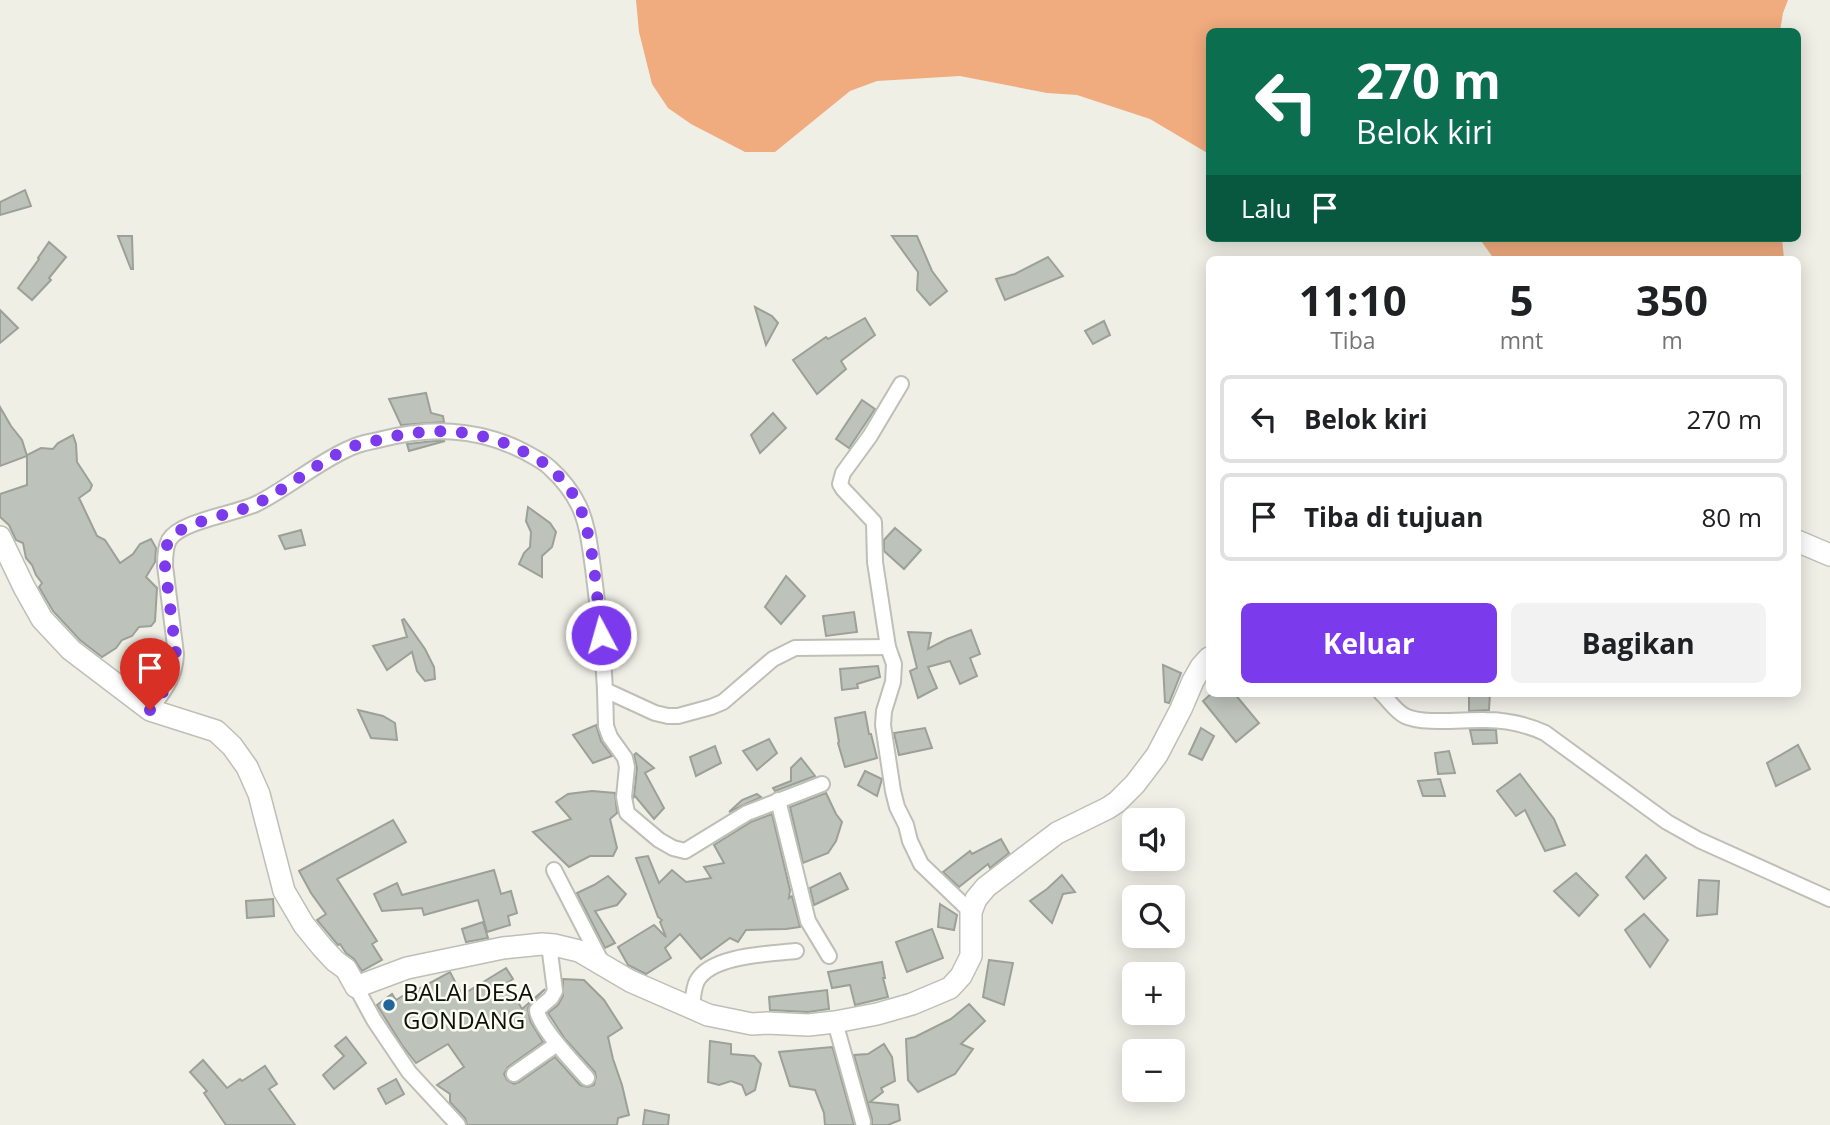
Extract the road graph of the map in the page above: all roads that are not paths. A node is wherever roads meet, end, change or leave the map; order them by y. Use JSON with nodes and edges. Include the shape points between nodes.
{"nodes":[{"id":1,"x":901,"y":384,"type":"dead end"},
{"id":2,"x":0,"y":537,"type":"edge"},
{"id":3,"x":1801,"y":543,"type":"edge"},
{"id":4,"x":1830,"y":555,"type":"edge"},
{"id":5,"x":888,"y":647,"type":"junction"},
{"id":6,"x":1206,"y":661,"type":"edge"},
{"id":7,"x":605,"y":690,"type":"junction"},
{"id":8,"x":1385,"y":697,"type":"edge"},
{"id":9,"x":150,"y":710,"type":"junction"},
{"id":10,"x":822,"y":784,"type":"dead end"},
{"id":11,"x":778,"y":800,"type":"junction"},
{"id":12,"x":554,"y":870,"type":"dead end"},
{"id":13,"x":1830,"y":899,"type":"edge"},
{"id":14,"x":971,"y":912,"type":"junction"},
{"id":15,"x":550,"y":945,"type":"junction"},
{"id":16,"x":796,"y":951,"type":"dead end"},
{"id":17,"x":830,"y":956,"type":"dead end"},
{"id":18,"x":602,"y":964,"type":"junction"},
{"id":19,"x":356,"y":987,"type":"junction"},
{"id":20,"x":692,"y":1008,"type":"junction"},
{"id":21,"x":835,"y":1022,"type":"junction"},
{"id":22,"x":557,"y":1044,"type":"junction"},
{"id":23,"x":514,"y":1074,"type":"dead end"},
{"id":24,"x":587,"y":1078,"type":"dead end"},
{"id":25,"x":863,"y":1122,"type":"dead end"},
{"id":26,"x":458,"y":1125,"type":"edge"}],
"edges":[{"from":1,"to":5,"type":"street","via":[[839,481],[874,522]]},
{"from":2,"to":9,"type":"street","via":[[42,619],[71,650]]},
{"from":3,"to":4,"type":"street"},
{"from":5,"to":7,"type":"street","via":[[795,648],[773,659],[723,702],[678,716],[655,713]]},
{"from":5,"to":14,"type":"street","via":[[894,664],[883,725],[897,807],[921,863]]},
{"from":6,"to":14,"type":"street","via":[[1157,755],[1126,794],[1056,833],[986,887]]},
{"from":7,"to":9,"type":"street","via":[[587,532],[569,488],[549,467],[508,444],[450,430],[351,447],[257,503],[203,520],[169,540],[165,566],[175,668]]},
{"from":7,"to":11,"type":"street","via":[[606,726],[627,766],[627,813],[659,840],[685,850]]},
{"from":8,"to":13,"type":"street","via":[[1407,717],[1508,721],[1545,733],[1667,822]]},
{"from":9,"to":19,"type":"street","via":[[216,731],[247,766],[293,908]]},
{"from":10,"to":11,"type":"street"},
{"from":11,"to":17,"type":"street","via":[[808,921]]},
{"from":12,"to":18,"type":"street"},
{"from":14,"to":21,"type":"street","via":[[971,956],[950,988],[912,1004]]},
{"from":15,"to":18,"type":"street","via":[[579,951]]},
{"from":15,"to":19,"type":"street","via":[[503,948],[407,968]]},
{"from":15,"to":22,"type":"street","via":[[555,991],[537,1013]]},
{"from":16,"to":20,"type":"street","via":[[707,969],[695,984]]},
{"from":18,"to":20,"type":"street"},
{"from":19,"to":26,"type":"street","via":[[409,1072]]},
{"from":20,"to":21,"type":"street","via":[[752,1024]]},
{"from":21,"to":25,"type":"street"},
{"from":22,"to":23,"type":"street"},
{"from":22,"to":24,"type":"street"}]}
